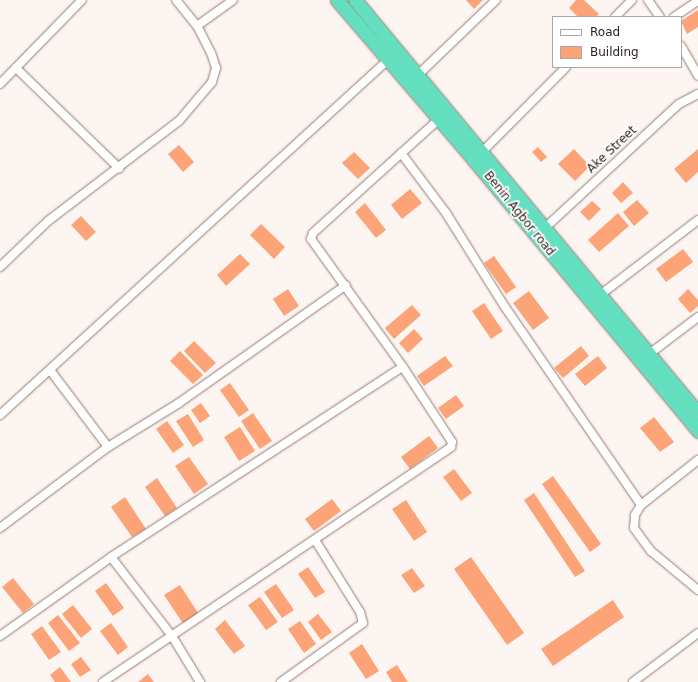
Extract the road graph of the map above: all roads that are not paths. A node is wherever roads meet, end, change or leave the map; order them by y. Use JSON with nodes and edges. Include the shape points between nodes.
{"nodes":[{"id":1,"x":82,"y":0,"type":"edge"},
{"id":2,"x":176,"y":0,"type":"edge"},
{"id":3,"x":234,"y":0,"type":"edge"},
{"id":4,"x":337,"y":0,"type":"edge"},
{"id":5,"x":355,"y":0,"type":"edge"},
{"id":6,"x":496,"y":0,"type":"edge"},
{"id":7,"x":632,"y":0,"type":"edge"},
{"id":8,"x":648,"y":0,"type":"edge"},
{"id":9,"x":698,"y":0,"type":"edge"},
{"id":10,"x":616,"y":16,"type":"edge"},
{"id":11,"x":659,"y":16,"type":"edge"},
{"id":12,"x":675,"y":16,"type":"edge"},
{"id":13,"x":197,"y":26,"type":"junction"},
{"id":14,"x":682,"y":48,"type":"edge"},
{"id":15,"x":388,"y":60,"type":"junction"},
{"id":16,"x":16,"y":68,"type":"junction"},
{"id":17,"x":565,"y":68,"type":"edge"},
{"id":18,"x":419,"y":74,"type":"junction"},
{"id":19,"x":698,"y":76,"type":"edge"},
{"id":20,"x":0,"y":84,"type":"edge"},
{"id":21,"x":698,"y":94,"type":"edge"},
{"id":22,"x":439,"y":119,"type":"junction"},
{"id":23,"x":483,"y":151,"type":"junction"},
{"id":24,"x":401,"y":153,"type":"junction"},
{"id":25,"x":119,"y":168,"type":"junction"},
{"id":26,"x":698,"y":220,"type":"edge"},
{"id":27,"x":546,"y":227,"type":"junction"},
{"id":28,"x":0,"y":267,"type":"edge"},
{"id":29,"x":346,"y":285,"type":"junction"},
{"id":30,"x":600,"y":295,"type":"junction"},
{"id":31,"x":698,"y":317,"type":"edge"},
{"id":32,"x":648,"y":355,"type":"junction"},
{"id":33,"x":403,"y":367,"type":"junction"},
{"id":34,"x":50,"y":370,"type":"junction"},
{"id":35,"x":698,"y":413,"type":"edge"},
{"id":36,"x":0,"y":415,"type":"edge"},
{"id":37,"x":698,"y":431,"type":"edge"},
{"id":38,"x":108,"y":447,"type":"junction"},
{"id":39,"x":698,"y":460,"type":"edge"},
{"id":40,"x":642,"y":505,"type":"junction"},
{"id":41,"x":0,"y":528,"type":"edge"},
{"id":42,"x":315,"y":540,"type":"junction"},
{"id":43,"x":111,"y":557,"type":"junction"},
{"id":44,"x":698,"y":590,"type":"edge"},
{"id":45,"x":698,"y":633,"type":"edge"},
{"id":46,"x":0,"y":636,"type":"edge"},
{"id":47,"x":172,"y":636,"type":"junction"},
{"id":48,"x":103,"y":682,"type":"edge"},
{"id":49,"x":200,"y":682,"type":"edge"},
{"id":50,"x":281,"y":682,"type":"edge"},
{"id":51,"x":633,"y":682,"type":"edge"}],
"edges":[{"from":1,"to":16,"type":"street"},
{"from":2,"to":13,"type":"street"},
{"from":3,"to":13,"type":"street"},
{"from":4,"to":15,"type":"highway","name":"Benin Agbor road"},
{"from":5,"to":18,"type":"highway","name":"Benin Agbor road"},
{"from":6,"to":18,"type":"street"},
{"from":7,"to":10,"type":"street"},
{"from":8,"to":11,"type":"street"},
{"from":9,"to":12,"type":"street"},
{"from":13,"to":25,"type":"street","via":[[216,68],[212,82],[180,121]]},
{"from":14,"to":19,"type":"street"},
{"from":15,"to":22,"type":"highway","name":"Benin Agbor road"},
{"from":15,"to":34,"type":"street"},
{"from":16,"to":20,"type":"street"},
{"from":16,"to":25,"type":"street"},
{"from":17,"to":23,"type":"street"},
{"from":18,"to":23,"type":"highway","name":"Benin Agbor road"},
{"from":21,"to":27,"type":"street","name":"Ake Street","via":[[679,104]]},
{"from":22,"to":24,"type":"street"},
{"from":22,"to":37,"type":"highway","name":"Benin Agbor road"},
{"from":23,"to":27,"type":"highway","name":"Benin Agbor road"},
{"from":24,"to":29,"type":"street","via":[[311,236]]},
{"from":24,"to":40,"type":"street","via":[[446,213],[505,306]]},
{"from":25,"to":28,"type":"street","via":[[48,221]]},
{"from":26,"to":30,"type":"street"},
{"from":27,"to":30,"type":"highway","name":"Benin Agbor road"},
{"from":29,"to":33,"type":"street"},
{"from":29,"to":38,"type":"street","via":[[178,403]]},
{"from":30,"to":32,"type":"highway","name":"Benin Agbor road"},
{"from":31,"to":32,"type":"street"},
{"from":32,"to":35,"type":"highway","name":"Benin Agbor road"},
{"from":33,"to":42,"type":"street","via":[[452,442],[452,447]]},
{"from":33,"to":43,"type":"street"},
{"from":34,"to":36,"type":"street"},
{"from":34,"to":38,"type":"street"},
{"from":38,"to":41,"type":"street"},
{"from":39,"to":40,"type":"street"},
{"from":40,"to":44,"type":"street","via":[[635,515],[634,528],[651,551]]},
{"from":42,"to":47,"type":"street"},
{"from":42,"to":50,"type":"street","via":[[360,612],[363,623]]},
{"from":43,"to":46,"type":"street"},
{"from":43,"to":47,"type":"street"},
{"from":45,"to":51,"type":"street"},
{"from":47,"to":48,"type":"street"},
{"from":47,"to":49,"type":"street"}]}
